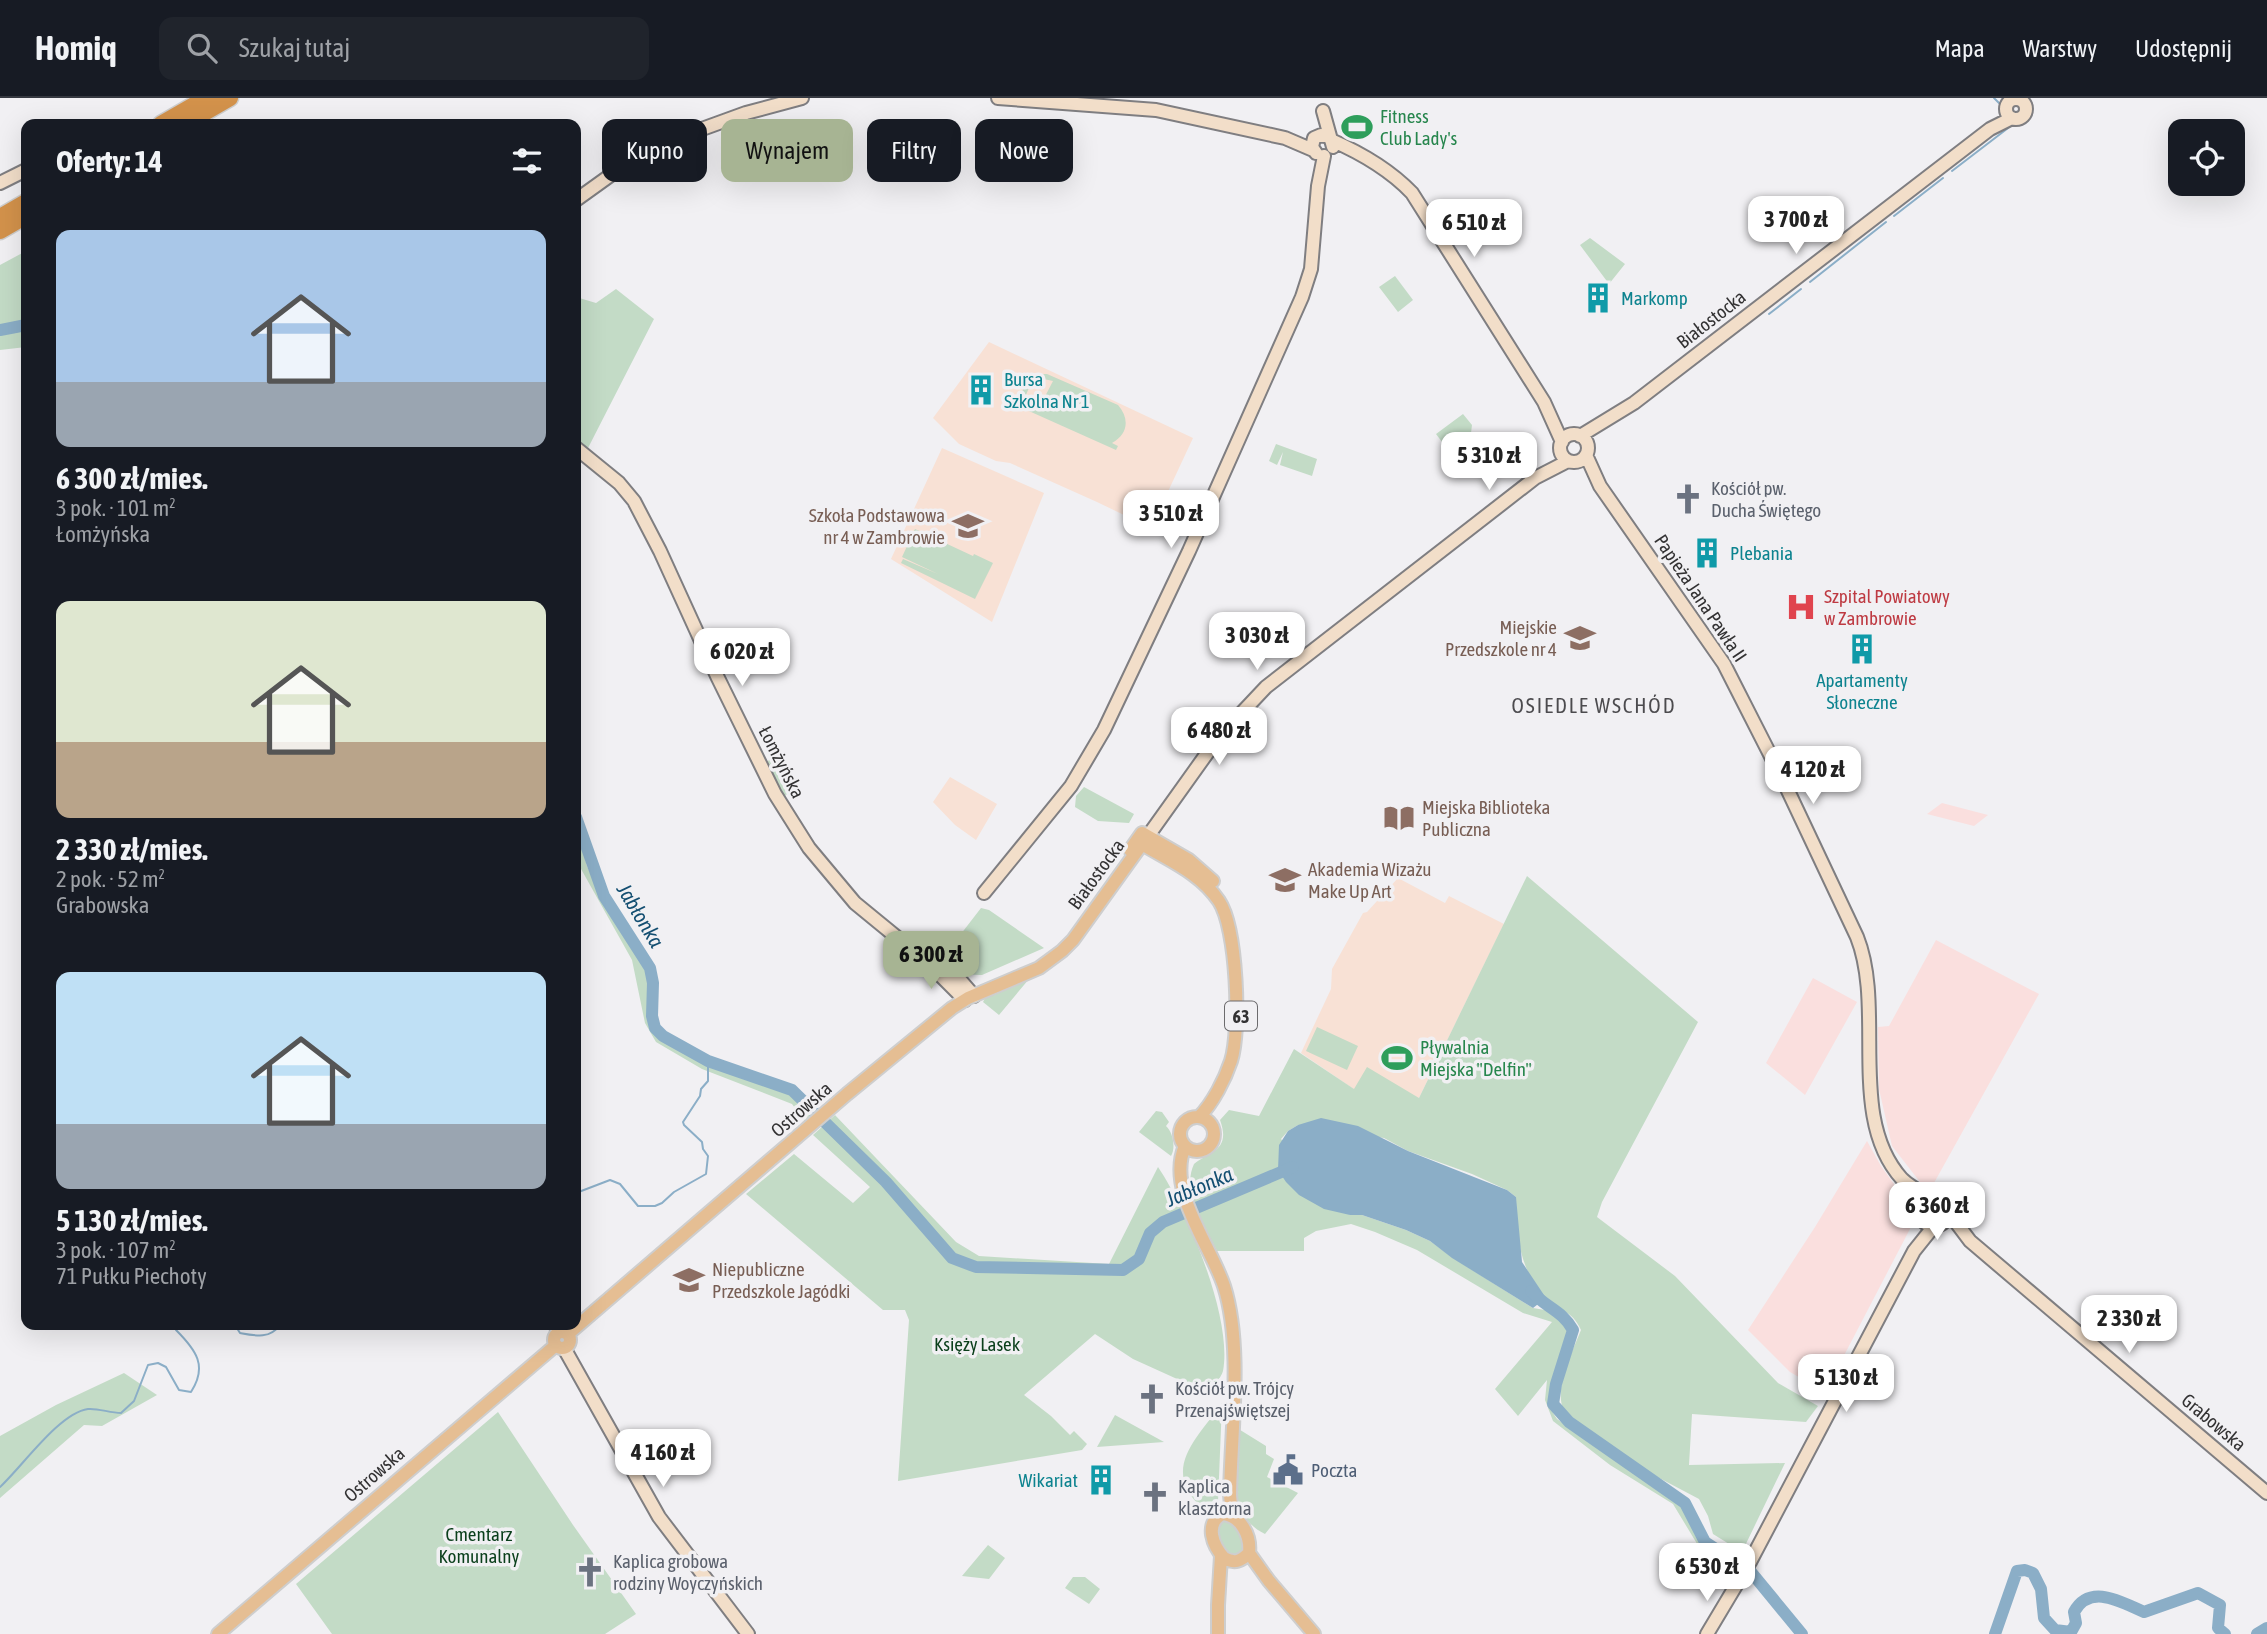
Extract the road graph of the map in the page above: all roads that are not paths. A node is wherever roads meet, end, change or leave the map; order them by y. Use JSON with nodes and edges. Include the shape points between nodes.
{"nodes":[{"id":1,"x":206,"y":98,"type":"edge"},
{"id":2,"x":230,"y":98,"type":"edge"},
{"id":3,"x":802,"y":98,"type":"edge"},
{"id":4,"x":998,"y":98,"type":"edge"},
{"id":5,"x":2034,"y":98,"type":"edge"},
{"id":6,"x":2024,"y":102,"type":"edge"},
{"id":7,"x":1323,"y":104,"type":"edge"},
{"id":8,"x":170,"y":119,"type":"edge"},
{"id":9,"x":194,"y":119,"type":"edge"},
{"id":10,"x":1322,"y":145,"type":"junction"},
{"id":11,"x":21,"y":172,"type":"edge"},
{"id":12,"x":0,"y":183,"type":"edge"},
{"id":13,"x":581,"y":196,"type":"edge"},
{"id":14,"x":21,"y":205,"type":"edge"},
{"id":15,"x":0,"y":217,"type":"edge"},
{"id":16,"x":21,"y":219,"type":"edge"},
{"id":17,"x":0,"y":231,"type":"edge"},
{"id":18,"x":1574,"y":449,"type":"junction"},
{"id":19,"x":581,"y":452,"type":"edge"},
{"id":20,"x":1144,"y":838,"type":"junction"},
{"id":21,"x":984,"y":894,"type":"dead end"},
{"id":22,"x":968,"y":995,"type":"junction"},
{"id":23,"x":1204,"y":1120,"type":"junction"},
{"id":24,"x":1190,"y":1148,"type":"junction"},
{"id":25,"x":1924,"y":1201,"type":"junction"},
{"id":26,"x":1936,"y":1221,"type":"junction"},
{"id":27,"x":581,"y":1314,"type":"edge"},
{"id":28,"x":561,"y":1330,"type":"edge"},
{"id":29,"x":560,"y":1347,"type":"junction"},
{"id":30,"x":2267,"y":1493,"type":"edge"},
{"id":31,"x":1227,"y":1514,"type":"junction"},
{"id":32,"x":1236,"y":1558,"type":"junction"},
{"id":33,"x":218,"y":1634,"type":"edge"},
{"id":34,"x":748,"y":1634,"type":"edge"},
{"id":35,"x":1218,"y":1634,"type":"edge"},
{"id":36,"x":1306,"y":1634,"type":"edge"},
{"id":37,"x":1314,"y":1634,"type":"edge"},
{"id":38,"x":1707,"y":1634,"type":"edge"}],
"edges":[{"from":1,"to":8,"type":"highway"},
{"from":2,"to":9,"type":"highway"},
{"from":3,"to":13,"type":"street","via":[[647,149]]},
{"from":4,"to":10,"type":"street","via":[[1156,110]]},
{"from":5,"to":6,"type":"street"},
{"from":6,"to":18,"type":"street","name":"Białostocka","via":[[2021,117],[2009,112]]},
{"from":7,"to":10,"type":"street"},
{"from":10,"to":18,"type":"street","via":[[1384,168],[1412,193]]},
{"from":10,"to":21,"type":"street","via":[[1311,269],[1302,297],[1189,551],[1118,702],[1071,786]]},
{"from":11,"to":12,"type":"street"},
{"from":14,"to":15,"type":"highway"},
{"from":16,"to":17,"type":"highway"},
{"from":18,"to":20,"type":"street","name":"Białostocka","via":[[1275,679],[1217,738]]},
{"from":18,"to":25,"type":"street","name":"Papieża Jana Pawła II","via":[[1720,656],[1857,937],[1868,982],[1872,1108],[1888,1157]]},
{"from":19,"to":22,"type":"street","name":"Łomżyńska","via":[[620,483],[634,501],[775,794],[809,848],[855,903],[926,962],[941,968]]},
{"from":20,"to":22,"type":"main road","name":"Białostocka","via":[[1062,951],[1041,966]]},
{"from":20,"to":23,"type":"main road","number":"63","via":[[1189,860],[1210,877],[1236,924],[1241,1048],[1233,1072]]},
{"from":22,"to":27,"type":"main road","name":"Ostrowska"},
{"from":23,"to":24,"type":"main road","number":"63","via":[[1213,1135],[1210,1143],[1203,1149]]},
{"from":23,"to":24,"type":"main road","number":"63","via":[[1190,1118],[1181,1128],[1180,1137]]},
{"from":24,"to":31,"type":"main road","number":"63","via":[[1179,1166],[1179,1177],[1218,1268],[1233,1335]]},
{"from":25,"to":26,"type":"street","via":[[1919,1213]]},
{"from":25,"to":26,"type":"street","name":"Grabowska","via":[[1943,1199],[1948,1206]]},
{"from":26,"to":30,"type":"street","name":"Grabowska","via":[[1970,1241]]},
{"from":26,"to":38,"type":"street","via":[[1914,1251],[1743,1575]]},
{"from":28,"to":29,"type":"main road","via":[[554,1339]]},
{"from":29,"to":33,"type":"main road","name":"Ostrowska"},
{"from":29,"to":34,"type":"street","via":[[659,1517]]},
{"from":31,"to":32,"type":"main road","number":"63","via":[[1240,1522],[1249,1542]]},
{"from":31,"to":32,"type":"main road","number":"63","via":[[1216,1518],[1211,1530]]},
{"from":32,"to":35,"type":"main road","number":"63"},
{"from":32,"to":36,"type":"main road","via":[[1258,1576]]},
{"from":32,"to":37,"type":"main road","via":[[1269,1581]]}]}
